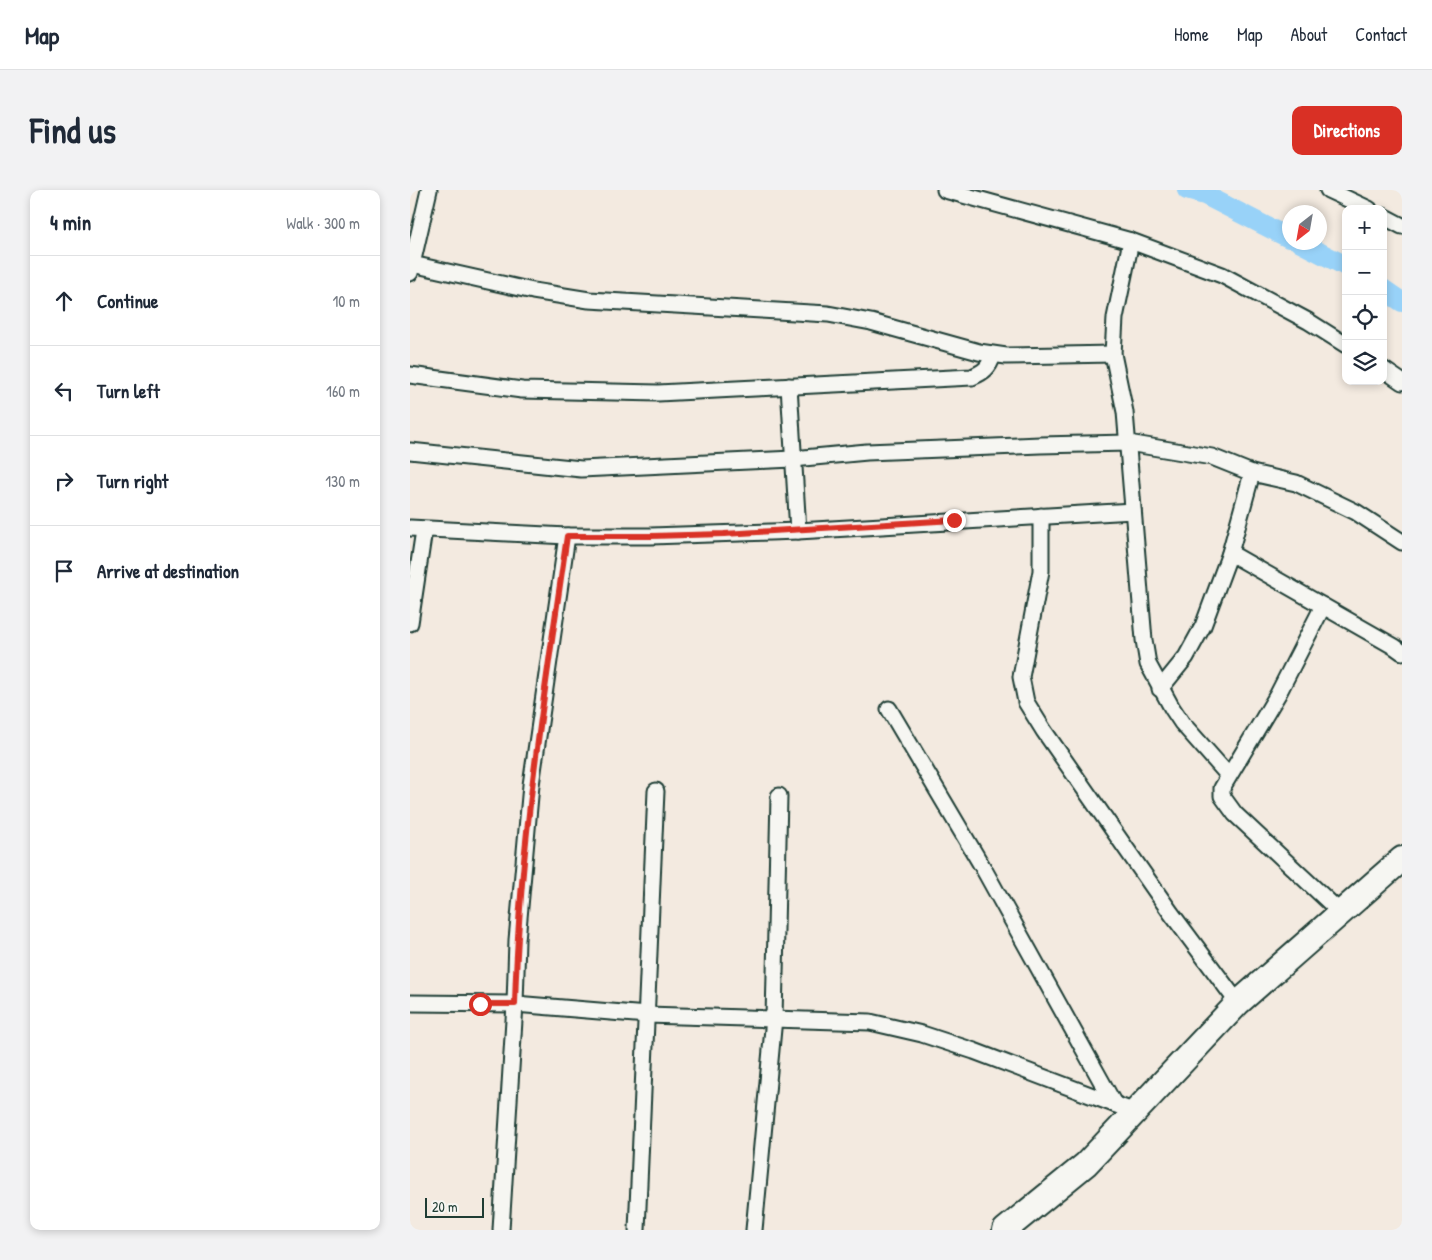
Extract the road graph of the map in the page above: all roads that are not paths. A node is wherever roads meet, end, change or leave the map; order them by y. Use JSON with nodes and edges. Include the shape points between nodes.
{"nodes":[{"id":1,"x":429,"y":190,"type":"edge"},
{"id":2,"x":945,"y":190,"type":"edge"},
{"id":3,"x":1328,"y":190,"type":"edge"},
{"id":4,"x":1360,"y":205,"type":"edge"},
{"id":5,"x":1387,"y":218,"type":"edge"},
{"id":6,"x":1402,"y":226,"type":"edge"},
{"id":7,"x":1131,"y":241,"type":"junction"},
{"id":8,"x":411,"y":268,"type":"edge"},
{"id":9,"x":1342,"y":342,"type":"edge"},
{"id":10,"x":1114,"y":354,"type":"junction"},
{"id":11,"x":993,"y":355,"type":"junction"},
{"id":12,"x":1387,"y":372,"type":"edge"},
{"id":13,"x":410,"y":375,"type":"edge"},
{"id":14,"x":1402,"y":382,"type":"edge"},
{"id":15,"x":789,"y":386,"type":"junction"},
{"id":16,"x":1128,"y":443,"type":"junction"},
{"id":17,"x":410,"y":451,"type":"edge"},
{"id":18,"x":793,"y":459,"type":"junction"},
{"id":19,"x":1252,"y":473,"type":"junction"},
{"id":20,"x":1133,"y":511,"type":"junction"},
{"id":21,"x":1041,"y":516,"type":"junction"},
{"id":22,"x":417,"y":529,"type":"edge"},
{"id":23,"x":798,"y":531,"type":"junction"},
{"id":24,"x":567,"y":536,"type":"junction"},
{"id":25,"x":1402,"y":542,"type":"edge"},
{"id":26,"x":1230,"y":553,"type":"junction"},
{"id":27,"x":1323,"y":606,"type":"junction"},
{"id":28,"x":410,"y":623,"type":"edge"},
{"id":29,"x":1402,"y":652,"type":"edge"},
{"id":30,"x":1160,"y":689,"type":"junction"},
{"id":31,"x":889,"y":709,"type":"dead end"},
{"id":32,"x":1228,"y":775,"type":"junction"},
{"id":33,"x":656,"y":791,"type":"dead end"},
{"id":34,"x":780,"y":796,"type":"dead end"},
{"id":35,"x":1402,"y":859,"type":"edge"},
{"id":36,"x":1341,"y":913,"type":"junction"},
{"id":37,"x":410,"y":1003,"type":"edge"},
{"id":38,"x":1238,"y":1003,"type":"junction"},
{"id":39,"x":515,"y":1004,"type":"junction"},
{"id":40,"x":648,"y":1015,"type":"junction"},
{"id":41,"x":774,"y":1018,"type":"junction"},
{"id":42,"x":1124,"y":1108,"type":"junction"},
{"id":43,"x":502,"y":1230,"type":"edge"},
{"id":44,"x":637,"y":1230,"type":"edge"},
{"id":45,"x":754,"y":1230,"type":"edge"},
{"id":46,"x":1005,"y":1230,"type":"edge"}],
"edges":[{"from":1,"to":8,"type":"street"},
{"from":2,"to":7,"type":"street"},
{"from":3,"to":4,"type":"street"},
{"from":5,"to":6,"type":"street"},
{"from":7,"to":9,"type":"street","via":[[1222,275]]},
{"from":7,"to":10,"type":"street","via":[[1115,318]]},
{"from":8,"to":11,"type":"street","via":[[589,300],[836,315]]},
{"from":10,"to":11,"type":"street"},
{"from":10,"to":16,"type":"street"},
{"from":11,"to":15,"type":"street","via":[[990,365],[972,377]]},
{"from":12,"to":14,"type":"street"},
{"from":13,"to":15,"type":"street","via":[[522,390],[658,393]]},
{"from":15,"to":18,"type":"street"},
{"from":16,"to":18,"type":"street","via":[[877,452]]},
{"from":16,"to":19,"type":"street","via":[[1212,458]]},
{"from":16,"to":20,"type":"street"},
{"from":17,"to":18,"type":"street","via":[[582,469]]},
{"from":18,"to":23,"type":"street"},
{"from":19,"to":25,"type":"street","via":[[1296,483],[1356,512]]},
{"from":19,"to":26,"type":"street"},
{"from":20,"to":21,"type":"street"},
{"from":20,"to":30,"type":"street","via":[[1144,640],[1148,664]]},
{"from":21,"to":23,"type":"street"},
{"from":21,"to":38,"type":"street","via":[[1041,572],[1021,677],[1026,702],[1166,906]]},
{"from":22,"to":24,"type":"street"},
{"from":22,"to":28,"type":"street"},
{"from":23,"to":24,"type":"street"},
{"from":24,"to":39,"type":"street","via":[[531,785],[516,940]]},
{"from":26,"to":27,"type":"street"},
{"from":26,"to":30,"type":"street","via":[[1197,638]]},
{"from":27,"to":29,"type":"street"},
{"from":27,"to":32,"type":"street","via":[[1278,694]]},
{"from":30,"to":32,"type":"street","via":[[1182,723]]},
{"from":31,"to":42,"type":"street"},
{"from":32,"to":36,"type":"street","via":[[1222,788],[1226,804]]},
{"from":33,"to":40,"type":"street"},
{"from":34,"to":41,"type":"street"},
{"from":35,"to":36,"type":"main road"},
{"from":36,"to":38,"type":"main road"},
{"from":37,"to":39,"type":"street"},
{"from":38,"to":42,"type":"main road"},
{"from":39,"to":40,"type":"street"},
{"from":39,"to":43,"type":"street"},
{"from":40,"to":41,"type":"street"},
{"from":40,"to":44,"type":"street"},
{"from":41,"to":42,"type":"street","via":[[870,1022],[922,1034]]},
{"from":41,"to":45,"type":"street"},
{"from":42,"to":46,"type":"main road","via":[[1086,1164]]}]}
